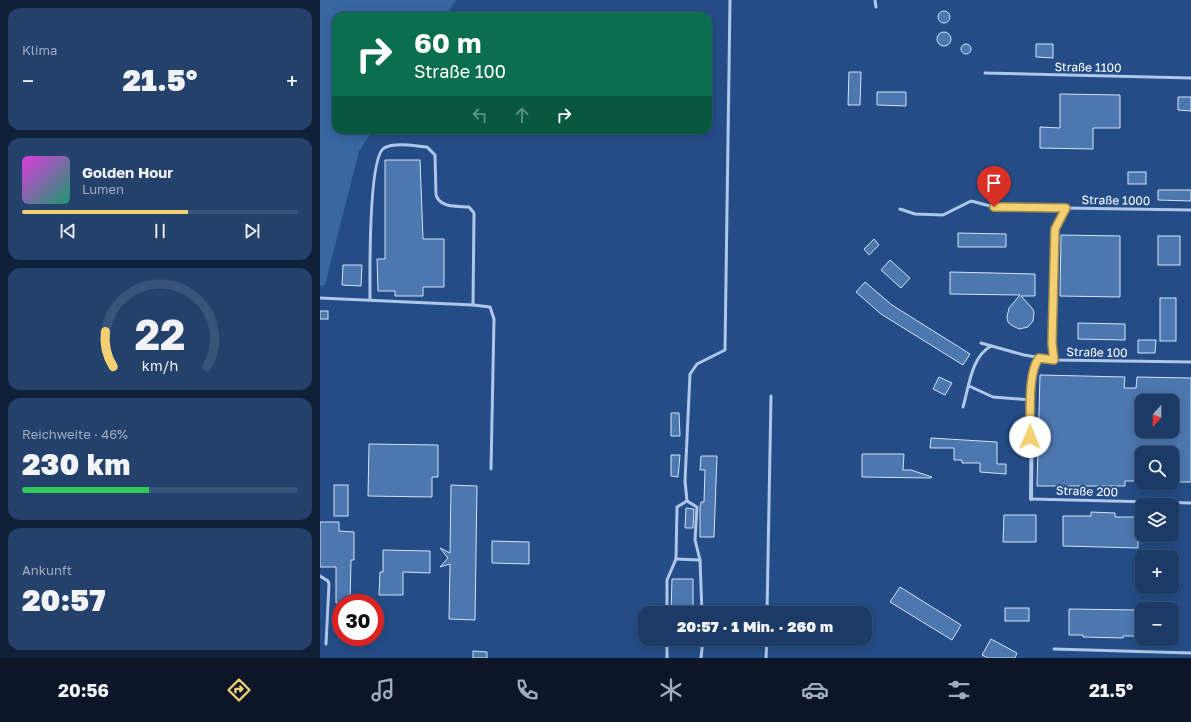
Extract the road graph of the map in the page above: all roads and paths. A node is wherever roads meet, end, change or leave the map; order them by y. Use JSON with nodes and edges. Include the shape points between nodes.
{"nodes":[{"id":1,"x":730,"y":0,"type":"edge"},
{"id":2,"x":875,"y":0,"type":"edge"},
{"id":3,"x":876,"y":7,"type":"dead end"},
{"id":4,"x":985,"y":73,"type":"dead end"},
{"id":5,"x":1191,"y":78,"type":"edge"},
{"id":6,"x":1066,"y":208,"type":"junction"},
{"id":7,"x":900,"y":209,"type":"dead end"},
{"id":8,"x":1191,"y":210,"type":"edge"},
{"id":9,"x":320,"y":298,"type":"edge"},
{"id":10,"x":370,"y":299,"type":"junction"},
{"id":11,"x":473,"y":305,"type":"junction"},
{"id":12,"x":981,"y":343,"type":"dead end"},
{"id":13,"x":991,"y":346,"type":"junction"},
{"id":14,"x":1039,"y":358,"type":"junction"},
{"id":15,"x":1054,"y":360,"type":"junction"},
{"id":16,"x":1191,"y":362,"type":"edge"},
{"id":17,"x":969,"y":386,"type":"junction"},
{"id":18,"x":771,"y":396,"type":"dead end"},
{"id":19,"x":1031,"y":400,"type":"junction"},
{"id":20,"x":963,"y":407,"type":"dead end"},
{"id":21,"x":490,"y":470,"type":"dead end"},
{"id":22,"x":1031,"y":499,"type":"joint"},
{"id":23,"x":687,"y":501,"type":"junction"},
{"id":24,"x":1191,"y":503,"type":"edge"},
{"id":25,"x":676,"y":559,"type":"junction"},
{"id":26,"x":700,"y":560,"type":"junction"},
{"id":27,"x":320,"y":576,"type":"edge"},
{"id":28,"x":667,"y":606,"type":"edge"},
{"id":29,"x":702,"y":606,"type":"edge"},
{"id":30,"x":767,"y":606,"type":"edge"},
{"id":31,"x":326,"y":644,"type":"dead end"},
{"id":32,"x":667,"y":646,"type":"edge"},
{"id":33,"x":702,"y":646,"type":"edge"},
{"id":34,"x":767,"y":646,"type":"edge"},
{"id":35,"x":1054,"y":649,"type":"dead end"},
{"id":36,"x":1191,"y":653,"type":"edge"},
{"id":37,"x":667,"y":658,"type":"edge"},
{"id":38,"x":701,"y":658,"type":"edge"},
{"id":39,"x":766,"y":658,"type":"edge"}],
"edges":[{"from":1,"to":23,"type":"lane","via":[[725,350],[697,364],[690,374],[685,481]]},
{"from":2,"to":3,"type":"lane"},
{"from":4,"to":5,"type":"lane","name":"Straße 1100"},
{"from":6,"to":7,"type":"lane","name":"Straße 1000","via":[[994,207],[971,201],[943,215],[915,214]]},
{"from":6,"to":8,"type":"lane","name":"Straße 1000"},
{"from":6,"to":15,"type":"street","via":[[1055,229],[1052,343]]},
{"from":9,"to":10,"type":"lane"},
{"from":10,"to":11,"type":"lane"},
{"from":10,"to":11,"type":"lane","via":[[372,195],[378,156],[383,148],[410,146],[427,147],[435,155],[438,201],[441,204],[469,206],[474,213]]},
{"from":11,"to":21,"type":"lane","via":[[490,307],[494,319]]},
{"from":12,"to":13,"type":"lane","name":"Straße 100"},
{"from":13,"to":14,"type":"lane","name":"Straße 100"},
{"from":13,"to":17,"type":"lane","via":[[984,350],[975,364]]},
{"from":14,"to":15,"type":"lane","name":"Straße 100"},
{"from":14,"to":19,"type":"street","via":[[1035,362],[1032,375]]},
{"from":15,"to":16,"type":"lane","name":"Straße 100"},
{"from":17,"to":19,"type":"lane","via":[[993,397]]},
{"from":17,"to":20,"type":"lane"},
{"from":18,"to":30,"type":"lane"},
{"from":19,"to":22,"type":"street"},
{"from":22,"to":24,"type":"lane","name":"Straße 200"},
{"from":23,"to":25,"type":"lane","via":[[677,506]]},
{"from":23,"to":26,"type":"lane","via":[[697,507],[695,540]]},
{"from":25,"to":26,"type":"lane"},
{"from":25,"to":28,"type":"lane","via":[[667,580]]},
{"from":26,"to":29,"type":"lane"},
{"from":27,"to":31,"type":"lane","via":[[329,584]]},
{"from":32,"to":37,"type":"lane"},
{"from":33,"to":38,"type":"lane"},
{"from":34,"to":39,"type":"lane"},
{"from":35,"to":36,"type":"lane"}]}
